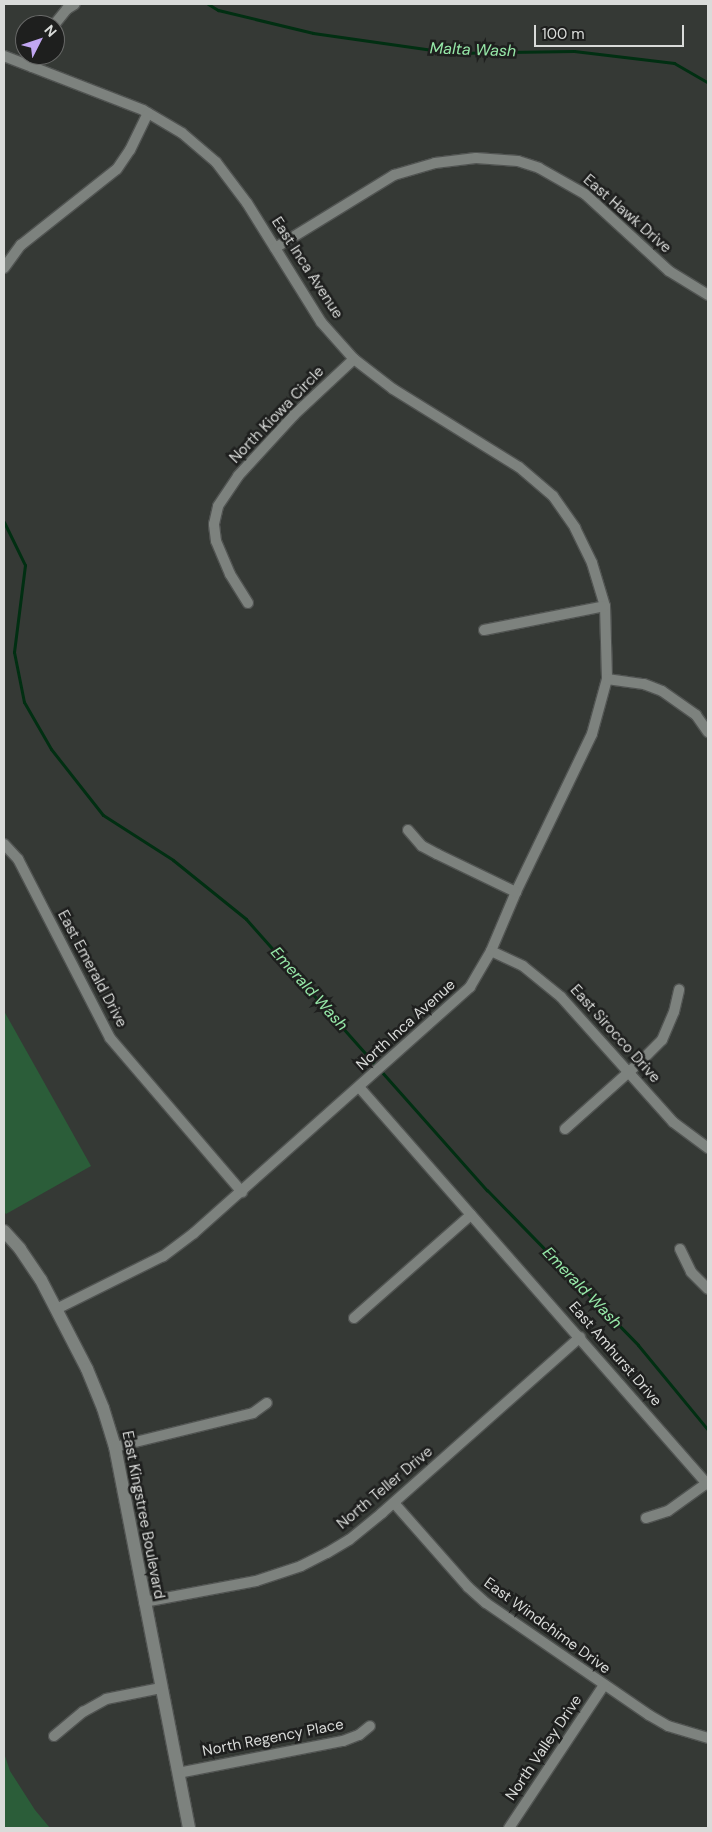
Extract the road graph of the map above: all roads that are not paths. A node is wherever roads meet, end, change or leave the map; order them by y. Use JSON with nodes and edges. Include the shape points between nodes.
{"nodes":[{"id":1,"x":75,"y":4,"type":"edge"},
{"id":2,"x":63,"y":15,"type":"edge"},
{"id":3,"x":4,"y":56,"type":"edge"},
{"id":4,"x":32,"y":67,"type":"joint"},
{"id":5,"x":148,"y":113,"type":"junction"},
{"id":6,"x":275,"y":248,"type":"junction"},
{"id":7,"x":4,"y":268,"type":"edge"},
{"id":8,"x":708,"y":295,"type":"edge"},
{"id":9,"x":354,"y":359,"type":"junction"},
{"id":10,"x":248,"y":603,"type":"dead end"},
{"id":11,"x":605,"y":606,"type":"junction"},
{"id":12,"x":484,"y":630,"type":"dead end"},
{"id":13,"x":607,"y":679,"type":"junction"},
{"id":14,"x":708,"y":732,"type":"edge"},
{"id":15,"x":408,"y":830,"type":"dead end"},
{"id":16,"x":4,"y":844,"type":"edge"},
{"id":17,"x":516,"y":892,"type":"junction"},
{"id":18,"x":491,"y":951,"type":"junction"},
{"id":19,"x":679,"y":990,"type":"dead end"},
{"id":20,"x":629,"y":1072,"type":"junction"},
{"id":21,"x":359,"y":1087,"type":"junction"},
{"id":22,"x":565,"y":1129,"type":"dead end"},
{"id":23,"x":708,"y":1148,"type":"edge"},
{"id":24,"x":242,"y":1192,"type":"junction"},
{"id":25,"x":471,"y":1215,"type":"junction"},
{"id":26,"x":4,"y":1231,"type":"edge"},
{"id":27,"x":680,"y":1249,"type":"dead end"},
{"id":28,"x":708,"y":1289,"type":"edge"},
{"id":29,"x":56,"y":1309,"type":"junction"},
{"id":30,"x":354,"y":1318,"type":"dead end"},
{"id":31,"x":580,"y":1337,"type":"junction"},
{"id":32,"x":267,"y":1403,"type":"dead end"},
{"id":33,"x":115,"y":1447,"type":"junction"},
{"id":34,"x":707,"y":1484,"type":"edge"},
{"id":35,"x":394,"y":1503,"type":"junction"},
{"id":36,"x":646,"y":1518,"type":"dead end"},
{"id":37,"x":144,"y":1602,"type":"junction"},
{"id":38,"x":604,"y":1685,"type":"junction"},
{"id":39,"x":161,"y":1688,"type":"junction"},
{"id":40,"x":370,"y":1726,"type":"dead end"},
{"id":41,"x":54,"y":1736,"type":"dead end"},
{"id":42,"x":708,"y":1738,"type":"edge"},
{"id":43,"x":178,"y":1773,"type":"junction"},
{"id":44,"x":189,"y":1828,"type":"edge"},
{"id":45,"x":509,"y":1828,"type":"edge"}],
"edges":[{"from":1,"to":2,"type":"street"},
{"from":3,"to":4,"type":"street","name":"East Inca Avenue"},
{"from":4,"to":5,"type":"street","name":"East Inca Avenue"},
{"from":5,"to":6,"type":"street","name":"East Inca Avenue","via":[[182,133],[216,162]]},
{"from":5,"to":7,"type":"street","via":[[130,150],[116,169],[21,245]]},
{"from":6,"to":8,"type":"street","name":"East Hawk Drive","via":[[394,175],[435,163],[476,158],[518,161],[539,168],[585,194],[669,271]]},
{"from":6,"to":9,"type":"street","name":"East Inca Avenue","via":[[321,322]]},
{"from":9,"to":10,"type":"street","name":"North Kiowa Circle","via":[[294,415],[238,476],[218,506],[214,524],[216,541],[230,574]]},
{"from":9,"to":11,"type":"street","name":"East Inca Avenue","via":[[393,389],[519,467],[553,496],[575,528],[592,563]]},
{"from":11,"to":12,"type":"street"},
{"from":11,"to":13,"type":"street","name":"North Inca Avenue"},
{"from":13,"to":14,"type":"street","via":[[644,684],[662,691],[696,715]]},
{"from":13,"to":17,"type":"street","name":"North Inca Avenue","via":[[592,734]]},
{"from":15,"to":17,"type":"street","via":[[422,846]]},
{"from":16,"to":24,"type":"street","name":"East Emerald Drive","via":[[18,859],[110,1038]]},
{"from":17,"to":18,"type":"street","name":"North Inca Avenue"},
{"from":18,"to":20,"type":"street","name":"East Sirocco Drive","via":[[523,966],[545,982]]},
{"from":18,"to":21,"type":"street","name":"North Inca Avenue","via":[[470,987]]},
{"from":19,"to":20,"type":"street","via":[[662,1040]]},
{"from":20,"to":22,"type":"street"},
{"from":20,"to":23,"type":"street","name":"East Sirocco Drive","via":[[683,1132]]},
{"from":21,"to":24,"type":"street","name":"North Inca Avenue"},
{"from":21,"to":25,"type":"street","name":"East Amhurst Drive"},
{"from":24,"to":29,"type":"street","name":"North Inca Avenue","via":[[162,1256]]},
{"from":25,"to":30,"type":"street"},
{"from":25,"to":31,"type":"street","name":"East Amhurst Drive"},
{"from":26,"to":29,"type":"street","name":"East Kingstree Boulevard","via":[[29,1261]]},
{"from":27,"to":28,"type":"street","via":[[691,1272]]},
{"from":29,"to":33,"type":"street","name":"East Kingstree Boulevard","via":[[93,1382]]},
{"from":31,"to":34,"type":"street","name":"East Amhurst Drive"},
{"from":31,"to":35,"type":"street","name":"North Teller Drive"},
{"from":32,"to":33,"type":"street","via":[[253,1413]]},
{"from":33,"to":37,"type":"street","name":"East Kingstree Boulevard"},
{"from":34,"to":36,"type":"street","via":[[668,1511]]},
{"from":35,"to":37,"type":"street","name":"North Teller Drive","via":[[349,1540],[301,1566],[256,1581]]},
{"from":35,"to":38,"type":"street","name":"East Windchime Drive","via":[[486,1603]]},
{"from":37,"to":39,"type":"street","name":"East Kingstree Boulevard"},
{"from":38,"to":42,"type":"street","name":"East Windchime Drive","via":[[668,1726]]},
{"from":38,"to":45,"type":"street","name":"North Valley Drive"},
{"from":39,"to":41,"type":"street","via":[[106,1699]]},
{"from":39,"to":43,"type":"street","name":"East Kingstree Boulevard"},
{"from":40,"to":43,"type":"street","name":"North Regency Place","via":[[359,1735],[342,1741]]},
{"from":43,"to":44,"type":"street","name":"East Kingstree Boulevard"}]}
